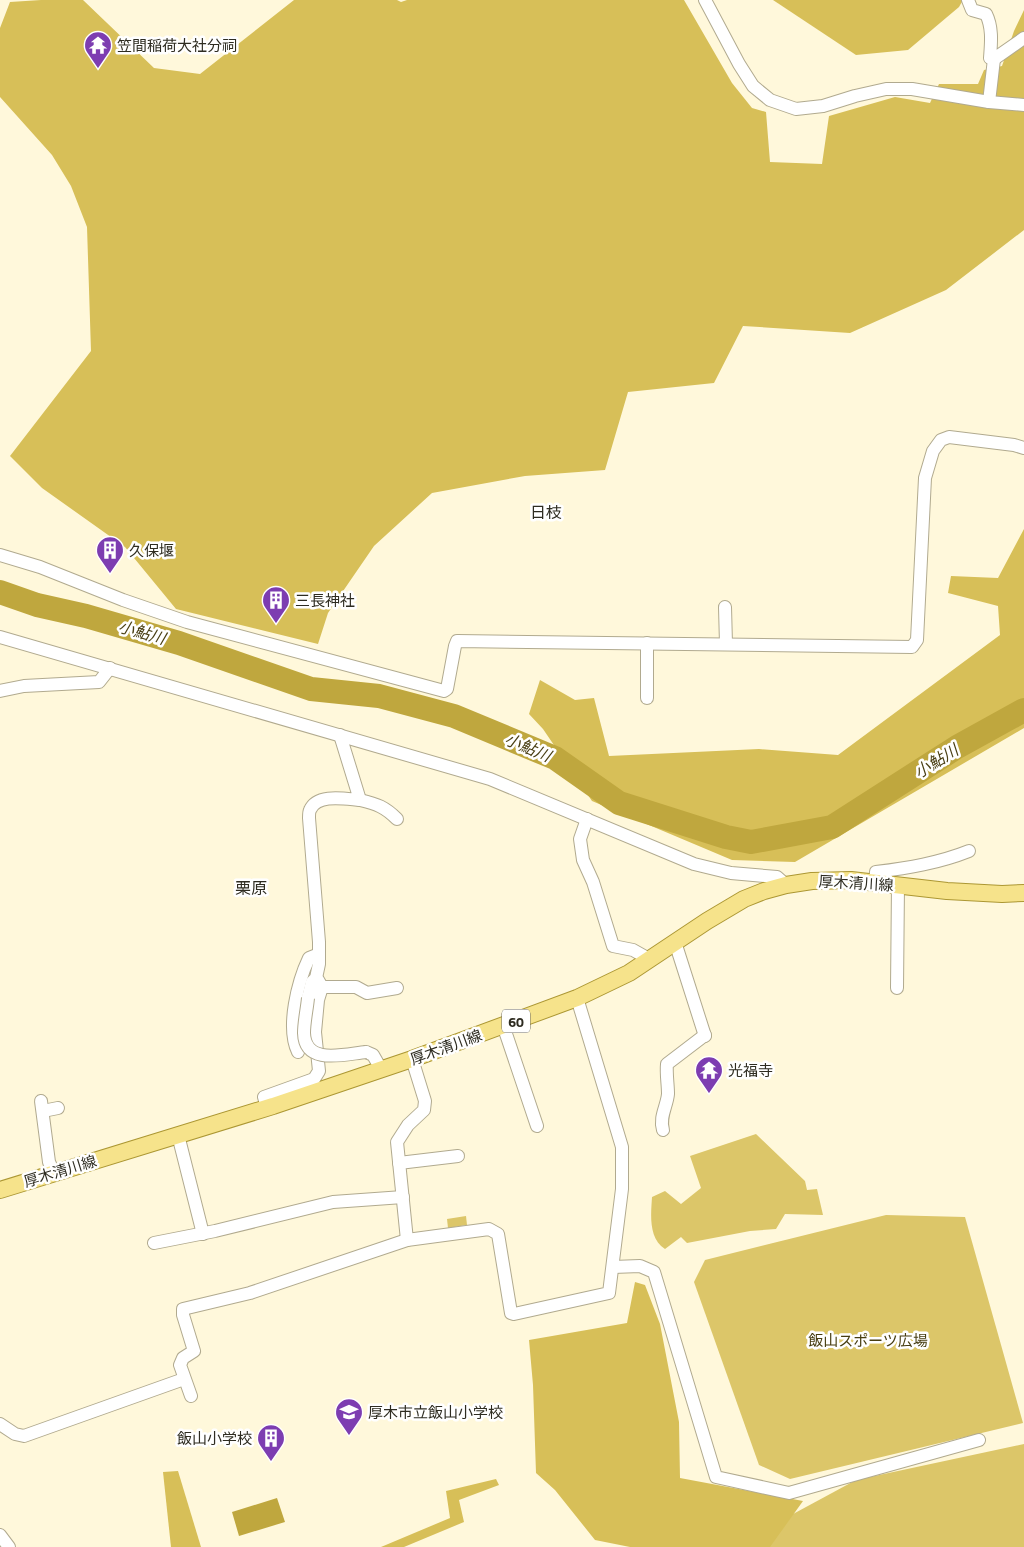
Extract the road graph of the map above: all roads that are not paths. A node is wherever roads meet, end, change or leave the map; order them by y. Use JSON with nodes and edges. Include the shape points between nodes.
{"nodes":[{"id":1,"x":705,"y":0,"type":"edge"},
{"id":2,"x":968,"y":0,"type":"edge"},
{"id":3,"x":1024,"y":38,"type":"edge"},
{"id":4,"x":994,"y":59,"type":"junction"},
{"id":5,"x":989,"y":102,"type":"junction"},
{"id":6,"x":1024,"y":105,"type":"edge"},
{"id":7,"x":1024,"y":448,"type":"edge"},
{"id":8,"x":0,"y":555,"type":"edge"},
{"id":9,"x":725,"y":607,"type":"dead end"},
{"id":10,"x":0,"y":637,"type":"edge"},
{"id":11,"x":647,"y":644,"type":"junction"},
{"id":12,"x":726,"y":644,"type":"junction"},
{"id":13,"x":110,"y":668,"type":"junction"},
{"id":14,"x":0,"y":691,"type":"edge"},
{"id":15,"x":647,"y":698,"type":"dead end"},
{"id":16,"x":340,"y":735,"type":"junction"},
{"id":17,"x":360,"y":800,"type":"junction"},
{"id":18,"x":397,"y":819,"type":"dead end"},
{"id":19,"x":587,"y":819,"type":"junction"},
{"id":20,"x":968,"y":851,"type":"dead end"},
{"id":21,"x":875,"y":883,"type":"junction"},
{"id":22,"x":786,"y":885,"type":"junction"},
{"id":23,"x":898,"y":886,"type":"junction"},
{"id":24,"x":1024,"y":894,"type":"edge"},
{"id":25,"x":675,"y":942,"type":"junction"},
{"id":26,"x":319,"y":954,"type":"junction"},
{"id":27,"x":649,"y":959,"type":"junction"},
{"id":28,"x":319,"y":982,"type":"junction"},
{"id":29,"x":397,"y":988,"type":"dead end"},
{"id":30,"x":897,"y":988,"type":"dead end"},
{"id":31,"x":576,"y":998,"type":"junction"},
{"id":32,"x":503,"y":1025,"type":"junction"},
{"id":33,"x":298,"y":1052,"type":"dead end"},
{"id":34,"x":317,"y":1054,"type":"junction"},
{"id":35,"x":412,"y":1059,"type":"junction"},
{"id":36,"x":380,"y":1069,"type":"junction"},
{"id":37,"x":58,"y":1108,"type":"dead end"},
{"id":38,"x":267,"y":1108,"type":"junction"},
{"id":39,"x":533,"y":1121,"type":"dead end"},
{"id":40,"x":663,"y":1130,"type":"dead end"},
{"id":41,"x":178,"y":1136,"type":"junction"},
{"id":42,"x":458,"y":1156,"type":"dead end"},
{"id":43,"x":399,"y":1163,"type":"junction"},
{"id":44,"x":54,"y":1173,"type":"junction"},
{"id":45,"x":0,"y":1190,"type":"edge"},
{"id":46,"x":403,"y":1197,"type":"junction"},
{"id":47,"x":202,"y":1234,"type":"junction"},
{"id":48,"x":407,"y":1240,"type":"junction"},
{"id":49,"x":154,"y":1243,"type":"dead end"},
{"id":50,"x":613,"y":1267,"type":"junction"},
{"id":51,"x":184,"y":1379,"type":"junction"},
{"id":52,"x":191,"y":1396,"type":"dead end"},
{"id":53,"x":0,"y":1424,"type":"edge"},
{"id":54,"x":979,"y":1440,"type":"dead end"},
{"id":55,"x":0,"y":1535,"type":"edge"},
{"id":56,"x":8,"y":1547,"type":"edge"}],
"edges":[{"from":1,"to":5,"type":"street","via":[[753,86],[770,100],[796,109],[823,106],[886,89]]},
{"from":2,"to":4,"type":"street","via":[[972,10],[986,14],[988,18],[990,58]]},
{"from":3,"to":4,"type":"street"},
{"from":4,"to":5,"type":"street"},
{"from":5,"to":6,"type":"street"},
{"from":7,"to":12,"type":"street","via":[[949,437],[941,440],[933,451],[925,478],[917,640],[912,647]]},
{"from":8,"to":11,"type":"street","via":[[186,622],[444,691],[457,641]]},
{"from":9,"to":12,"type":"street"},
{"from":10,"to":13,"type":"street"},
{"from":11,"to":12,"type":"street"},
{"from":11,"to":15,"type":"street"},
{"from":13,"to":14,"type":"street","via":[[99,682],[24,686]]},
{"from":13,"to":16,"type":"street"},
{"from":16,"to":17,"type":"street"},
{"from":16,"to":19,"type":"street","via":[[490,779]]},
{"from":17,"to":18,"type":"street","via":[[386,809]]},
{"from":17,"to":26,"type":"street","via":[[328,799],[310,809]]},
{"from":19,"to":22,"type":"street","via":[[694,864],[731,874],[777,877]]},
{"from":19,"to":27,"type":"street","via":[[580,838],[583,860],[613,946],[633,950]]},
{"from":20,"to":21,"type":"street","via":[[912,868],[876,872]]},
{"from":21,"to":22,"type":"main road","name":"厚木清川線","number":"60","via":[[851,880]]},
{"from":21,"to":23,"type":"main road","name":"厚木清川線","number":"60"},
{"from":22,"to":25,"type":"main road","name":"厚木清川線","number":"60","via":[[744,899]]},
{"from":23,"to":24,"type":"main road","name":"厚木清川線","number":"60"},
{"from":23,"to":30,"type":"street"},
{"from":25,"to":27,"type":"main road","name":"厚木清川線","number":"60"},
{"from":25,"to":40,"type":"street","via":[[705,1035],[667,1064],[668,1092],[662,1118]]},
{"from":26,"to":28,"type":"street"},
{"from":26,"to":33,"type":"street","via":[[309,958],[300,981],[293,1023],[294,1046]]},
{"from":27,"to":31,"type":"main road","name":"厚木清川線","number":"60"},
{"from":28,"to":29,"type":"street","via":[[356,987],[384,996]]},
{"from":28,"to":34,"type":"street","via":[[315,1032]]},
{"from":28,"to":34,"type":"street","bridge":true,"via":[[312,982],[304,1034],[307,1046]]},
{"from":31,"to":32,"type":"main road","name":"厚木清川線","number":"60"},
{"from":31,"to":50,"type":"street","via":[[622,1147],[622,1189]]},
{"from":32,"to":35,"type":"main road","name":"厚木清川線","number":"60"},
{"from":32,"to":39,"type":"street"},
{"from":34,"to":36,"type":"street","bridge":true,"via":[[366,1052],[373,1055]]},
{"from":34,"to":38,"type":"street","via":[[319,1071],[314,1078],[264,1097]]},
{"from":35,"to":36,"type":"main road","name":"厚木清川線","number":"60"},
{"from":35,"to":43,"type":"street","via":[[425,1101],[424,1110],[408,1125],[397,1142]]},
{"from":36,"to":38,"type":"main road","name":"厚木清川線","number":"60"},
{"from":37,"to":44,"type":"street","via":[[42,1106],[49,1162]]},
{"from":38,"to":41,"type":"main road","name":"厚木清川線","number":"60"},
{"from":41,"to":44,"type":"main road","name":"厚木清川線","number":"60"},
{"from":41,"to":47,"type":"street"},
{"from":42,"to":43,"type":"street"},
{"from":43,"to":46,"type":"street"},
{"from":44,"to":45,"type":"main road","name":"厚木清川線","number":"60"},
{"from":46,"to":47,"type":"street","via":[[333,1202]]},
{"from":46,"to":48,"type":"street"},
{"from":47,"to":49,"type":"street"},
{"from":48,"to":50,"type":"street","via":[[489,1229],[498,1234],[511,1313],[514,1314],[609,1293]]},
{"from":48,"to":51,"type":"street","via":[[250,1292],[183,1310],[194,1351],[183,1358],[180,1365]]},
{"from":50,"to":54,"type":"street","via":[[640,1266],[654,1272],[716,1477],[789,1493]]},
{"from":51,"to":52,"type":"street"},
{"from":51,"to":53,"type":"street","via":[[24,1436]]},
{"from":55,"to":56,"type":"street"}]}
